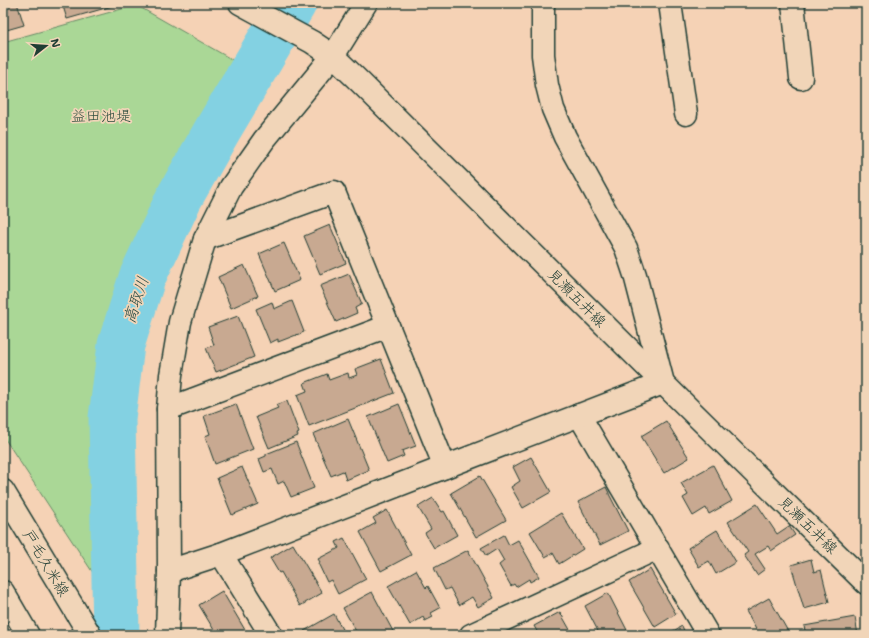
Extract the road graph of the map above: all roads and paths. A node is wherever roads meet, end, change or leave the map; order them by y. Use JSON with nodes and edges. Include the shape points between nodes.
{"nodes":[{"id":1,"x":240,"y":3,"type":"edge"},
{"id":2,"x":366,"y":3,"type":"edge"},
{"id":3,"x":542,"y":3,"type":"edge"},
{"id":4,"x":670,"y":3,"type":"edge"},
{"id":5,"x":793,"y":3,"type":"edge"},
{"id":6,"x":333,"y":56,"type":"junction"},
{"id":7,"x":801,"y":78,"type":"dead end"},
{"id":8,"x":686,"y":114,"type":"dead end"},
{"id":9,"x":204,"y":239,"type":"junction"},
{"id":10,"x":388,"y":326,"type":"junction"},
{"id":11,"x":663,"y":383,"type":"junction"},
{"id":12,"x":168,"y":409,"type":"junction"},
{"id":13,"x":579,"y":415,"type":"junction"},
{"id":14,"x":445,"y":467,"type":"junction"},
{"id":15,"x":3,"y":491,"type":"edge"},
{"id":16,"x":658,"y":548,"type":"junction"},
{"id":17,"x":221,"y":554,"type":"junction"},
{"id":18,"x":168,"y":572,"type":"junction"},
{"id":19,"x":866,"y":582,"type":"edge"},
{"id":20,"x":5,"y":599,"type":"edge"},
{"id":21,"x":28,"y":635,"type":"edge"},
{"id":22,"x":90,"y":635,"type":"edge"},
{"id":23,"x":167,"y":635,"type":"edge"},
{"id":24,"x":271,"y":635,"type":"edge"},
{"id":25,"x":471,"y":635,"type":"edge"},
{"id":26,"x":708,"y":635,"type":"edge"}],
"edges":[{"from":1,"to":6,"type":"street","name":"見瀬五井線"},
{"from":2,"to":6,"type":"street"},
{"from":3,"to":11,"type":"street","via":[[543,55],[553,109],[565,137],[626,248]]},
{"from":4,"to":8,"type":"street"},
{"from":5,"to":7,"type":"street"},
{"from":6,"to":9,"type":"street","via":[[264,140],[235,181]]},
{"from":6,"to":11,"type":"street","name":"見瀬五井線"},
{"from":9,"to":10,"type":"street","via":[[334,192]]},
{"from":9,"to":12,"type":"street","via":[[180,322]]},
{"from":10,"to":12,"type":"street"},
{"from":10,"to":14,"type":"street"},
{"from":11,"to":13,"type":"street"},
{"from":11,"to":19,"type":"street","name":"見瀬五井線"},
{"from":12,"to":18,"type":"street"},
{"from":13,"to":14,"type":"street"},
{"from":13,"to":16,"type":"street"},
{"from":14,"to":17,"type":"street"},
{"from":15,"to":22,"type":"street","name":"戸毛久米線"},
{"from":16,"to":25,"type":"street"},
{"from":16,"to":26,"type":"street"},
{"from":17,"to":18,"type":"street"},
{"from":17,"to":24,"type":"street"},
{"from":18,"to":23,"type":"street"},
{"from":20,"to":21,"type":"street"}]}
